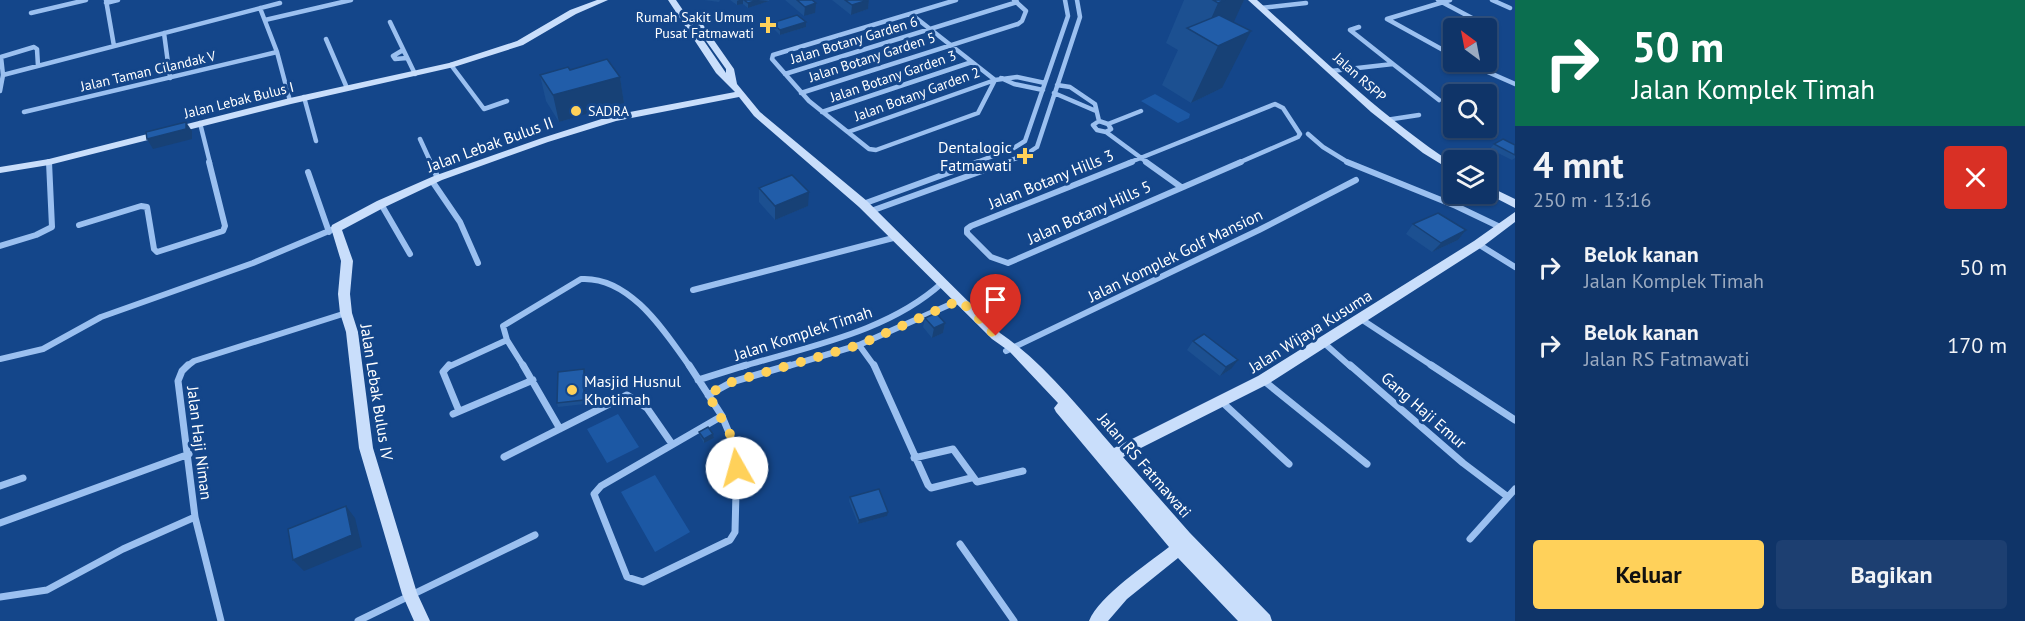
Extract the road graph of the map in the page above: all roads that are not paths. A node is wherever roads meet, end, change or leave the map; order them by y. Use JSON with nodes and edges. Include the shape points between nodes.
{"nodes":[{"id":1,"x":86,"y":0,"type":"edge"},
{"id":2,"x":118,"y":0,"type":"edge"},
{"id":3,"x":351,"y":0,"type":"edge"},
{"id":4,"x":604,"y":0,"type":"edge"},
{"id":5,"x":672,"y":0,"type":"edge"},
{"id":6,"x":681,"y":0,"type":"edge"},
{"id":7,"x":956,"y":0,"type":"edge"},
{"id":8,"x":1065,"y":0,"type":"edge"},
{"id":9,"x":1077,"y":0,"type":"edge"},
{"id":10,"x":1252,"y":0,"type":"edge"},
{"id":11,"x":1450,"y":0,"type":"edge"},
{"id":12,"x":1492,"y":0,"type":"edge"},
{"id":13,"x":106,"y":1,"type":"edge"},
{"id":14,"x":280,"y":1,"type":"edge"},
{"id":15,"x":1015,"y":1,"type":"edge"},
{"id":16,"x":1440,"y":2,"type":"edge"},
{"id":17,"x":1306,"y":3,"type":"dead end"},
{"id":18,"x":260,"y":8,"type":"junction"},
{"id":19,"x":1261,"y":8,"type":"junction"},
{"id":20,"x":1510,"y":8,"type":"dead end"},
{"id":21,"x":31,"y":13,"type":"dead end"},
{"id":22,"x":911,"y":14,"type":"junction"},
{"id":23,"x":286,"y":15,"type":"junction"},
{"id":24,"x":1471,"y":18,"type":"edge"},
{"id":25,"x":265,"y":20,"type":"junction"},
{"id":26,"x":390,"y":22,"type":"dead end"},
{"id":27,"x":1359,"y":27,"type":"dead end"},
{"id":28,"x":930,"y":29,"type":"junction"},
{"id":29,"x":164,"y":33,"type":"junction"},
{"id":30,"x":326,"y":39,"type":"dead end"},
{"id":31,"x":708,"y":45,"type":"junction"},
{"id":32,"x":951,"y":45,"type":"junction"},
{"id":33,"x":114,"y":46,"type":"junction"},
{"id":34,"x":403,"y":50,"type":"junction"},
{"id":35,"x":1443,"y":50,"type":"edge"},
{"id":36,"x":277,"y":52,"type":"junction"},
{"id":37,"x":407,"y":58,"type":"junction"},
{"id":38,"x":972,"y":62,"type":"junction"},
{"id":39,"x":1393,"y":64,"type":"junction"},
{"id":40,"x":451,"y":65,"type":"junction"},
{"id":41,"x":38,"y":66,"type":"junction"},
{"id":42,"x":1334,"y":72,"type":"junction"},
{"id":43,"x":1488,"y":72,"type":"edge"},
{"id":44,"x":415,"y":74,"type":"junction"},
{"id":45,"x":785,"y":74,"type":"junction"},
{"id":46,"x":3,"y":75,"type":"junction"},
{"id":47,"x":170,"y":78,"type":"junction"},
{"id":48,"x":998,"y":79,"type":"junction"},
{"id":49,"x":1045,"y":83,"type":"junction"},
{"id":50,"x":1515,"y":84,"type":"edge"},
{"id":51,"x":1057,"y":85,"type":"junction"},
{"id":52,"x":347,"y":88,"type":"junction"},
{"id":53,"x":1043,"y":90,"type":"junction"},
{"id":54,"x":0,"y":91,"type":"edge"},
{"id":55,"x":801,"y":93,"type":"junction"},
{"id":56,"x":1054,"y":93,"type":"junction"},
{"id":57,"x":741,"y":94,"type":"junction"},
{"id":58,"x":304,"y":97,"type":"junction"},
{"id":59,"x":1439,"y":100,"type":"dead end"},
{"id":60,"x":290,"y":101,"type":"junction"},
{"id":61,"x":507,"y":101,"type":"dead end"},
{"id":62,"x":1096,"y":111,"type":"junction"},
{"id":63,"x":1141,"y":111,"type":"dead end"},
{"id":64,"x":24,"y":112,"type":"dead end"},
{"id":65,"x":822,"y":112,"type":"junction"},
{"id":66,"x":1419,"y":115,"type":"dead end"},
{"id":67,"x":1385,"y":120,"type":"junction"},
{"id":68,"x":1099,"y":122,"type":"junction"},
{"id":69,"x":200,"y":123,"type":"junction"},
{"id":70,"x":1108,"y":124,"type":"junction"},
{"id":71,"x":848,"y":132,"type":"junction"},
{"id":72,"x":1106,"y":132,"type":"junction"},
{"id":73,"x":1308,"y":134,"type":"dead end"},
{"id":74,"x":1298,"y":137,"type":"joint"},
{"id":75,"x":420,"y":139,"type":"dead end"},
{"id":76,"x":316,"y":141,"type":"dead end"},
{"id":77,"x":1141,"y":157,"type":"junction"},
{"id":78,"x":49,"y":162,"type":"junction"},
{"id":79,"x":1443,"y":162,"type":"edge"},
{"id":80,"x":0,"y":170,"type":"edge"},
{"id":81,"x":308,"y":172,"type":"dead end"},
{"id":82,"x":435,"y":179,"type":"junction"},
{"id":83,"x":1356,"y":180,"type":"dead end"},
{"id":84,"x":1181,"y":187,"type":"junction"},
{"id":85,"x":1497,"y":194,"type":"edge"},
{"id":86,"x":381,"y":204,"type":"junction"},
{"id":87,"x":1515,"y":204,"type":"edge"},
{"id":88,"x":867,"y":208,"type":"junction"},
{"id":89,"x":1510,"y":222,"type":"edge"},
{"id":90,"x":79,"y":225,"type":"dead end"},
{"id":91,"x":332,"y":230,"type":"junction"},
{"id":92,"x":897,"y":237,"type":"junction"},
{"id":93,"x":1478,"y":244,"type":"junction"},
{"id":94,"x":0,"y":246,"type":"edge"},
{"id":95,"x":410,"y":254,"type":"dead end"},
{"id":96,"x":478,"y":263,"type":"dead end"},
{"id":97,"x":1008,"y":263,"type":"joint"},
{"id":98,"x":1515,"y":267,"type":"edge"},
{"id":99,"x":942,"y":283,"type":"junction"},
{"id":100,"x":693,"y":290,"type":"dead end"},
{"id":101,"x":960,"y":300,"type":"junction"},
{"id":102,"x":346,"y":313,"type":"junction"},
{"id":103,"x":1361,"y":319,"type":"junction"},
{"id":104,"x":507,"y":340,"type":"junction"},
{"id":105,"x":1324,"y":343,"type":"junction"},
{"id":106,"x":859,"y":345,"type":"junction"},
{"id":107,"x":1009,"y":350,"type":"junction"},
{"id":108,"x":0,"y":359,"type":"edge"},
{"id":109,"x":726,"y":371,"type":"junction"},
{"id":110,"x":533,"y":380,"type":"junction"},
{"id":111,"x":698,"y":380,"type":"junction"},
{"id":112,"x":1263,"y":380,"type":"junction"},
{"id":113,"x":732,"y":382,"type":"junction"},
{"id":114,"x":708,"y":394,"type":"junction"},
{"id":115,"x":1222,"y":402,"type":"junction"},
{"id":116,"x":722,"y":416,"type":"junction"},
{"id":117,"x":1515,"y":420,"type":"edge"},
{"id":118,"x":560,"y":429,"type":"junction"},
{"id":119,"x":672,"y":444,"type":"junction"},
{"id":120,"x":189,"y":454,"type":"junction"},
{"id":121,"x":1113,"y":455,"type":"junction"},
{"id":122,"x":504,"y":457,"type":"dead end"},
{"id":123,"x":914,"y":458,"type":"junction"},
{"id":124,"x":1289,"y":464,"type":"dead end"},
{"id":125,"x":1367,"y":464,"type":"dead end"},
{"id":126,"x":1023,"y":471,"type":"dead end"},
{"id":127,"x":23,"y":478,"type":"dead end"},
{"id":128,"x":971,"y":478,"type":"junction"},
{"id":129,"x":0,"y":486,"type":"edge"},
{"id":130,"x":1515,"y":489,"type":"edge"},
{"id":131,"x":1508,"y":497,"type":"junction"},
{"id":132,"x":195,"y":517,"type":"junction"},
{"id":133,"x":0,"y":523,"type":"edge"},
{"id":134,"x":535,"y":535,"type":"dead end"},
{"id":135,"x":1470,"y":539,"type":"dead end"},
{"id":136,"x":960,"y":544,"type":"dead end"},
{"id":137,"x":1179,"y":548,"type":"junction"},
{"id":138,"x":410,"y":594,"type":"junction"},
{"id":139,"x":0,"y":597,"type":"edge"},
{"id":140,"x":220,"y":621,"type":"edge"},
{"id":141,"x":358,"y":621,"type":"edge"},
{"id":142,"x":422,"y":621,"type":"edge"},
{"id":143,"x":1014,"y":621,"type":"edge"},
{"id":144,"x":1097,"y":621,"type":"edge"},
{"id":145,"x":1249,"y":621,"type":"edge"},
{"id":146,"x":1264,"y":621,"type":"edge"}],
"edges":[{"from":1,"to":21,"type":"street"},
{"from":2,"to":13,"type":"street"},
{"from":3,"to":23,"type":"street"},
{"from":4,"to":40,"type":"street","name":"Jalan Lebak Bulus I","via":[[566,16],[520,43]]},
{"from":5,"to":31,"type":"street","name":"Jalan RS Fatmawati"},
{"from":6,"to":31,"type":"street","name":"Jalan RS Fatmawati"},
{"from":7,"to":22,"type":"street"},
{"from":8,"to":49,"type":"street","via":[[1068,16]]},
{"from":9,"to":51,"type":"street","via":[[1080,17]]},
{"from":10,"to":19,"type":"street","name":"Jalan RSPP"},
{"from":11,"to":16,"type":"street"},
{"from":12,"to":20,"type":"street"},
{"from":13,"to":33,"type":"street"},
{"from":14,"to":18,"type":"street"},
{"from":14,"to":23,"type":"street"},
{"from":15,"to":28,"type":"street","name":"Jalan Botany Garden 6"},
{"from":15,"to":32,"type":"street","name":"Jalan Botany Garden 5","via":[[1026,11],[1022,21]]},
{"from":16,"to":24,"type":"street"},
{"from":16,"to":35,"type":"street","via":[[1387,20]]},
{"from":17,"to":19,"type":"street"},
{"from":18,"to":25,"type":"street"},
{"from":18,"to":29,"type":"street"},
{"from":19,"to":42,"type":"street","name":"Jalan RSPP"},
{"from":22,"to":28,"type":"street"},
{"from":22,"to":45,"type":"street","via":[[773,55]]},
{"from":23,"to":25,"type":"street"},
{"from":25,"to":36,"type":"street"},
{"from":26,"to":34,"type":"street"},
{"from":27,"to":39,"type":"street","via":[[1349,30]]},
{"from":28,"to":32,"type":"street"},
{"from":28,"to":45,"type":"street","name":"Jalan Botany Garden 6"},
{"from":29,"to":33,"type":"street"},
{"from":29,"to":47,"type":"street"},
{"from":30,"to":52,"type":"street"},
{"from":31,"to":57,"type":"street","name":"Jalan RS Fatmawati","via":[[719,71]]},
{"from":32,"to":38,"type":"street"},
{"from":32,"to":55,"type":"street","name":"Jalan Botany Garden 5"},
{"from":33,"to":41,"type":"street"},
{"from":34,"to":37,"type":"street"},
{"from":34,"to":37,"type":"street","via":[[393,56],[395,60]]},
{"from":36,"to":47,"type":"street","name":"Jalan Taman Cilandak V"},
{"from":36,"to":60,"type":"street"},
{"from":37,"to":44,"type":"street"},
{"from":38,"to":48,"type":"street"},
{"from":38,"to":65,"type":"street","name":"Jalan Botany Garden 3"},
{"from":39,"to":42,"type":"street","via":[[1358,72]]},
{"from":39,"to":59,"type":"street"},
{"from":40,"to":44,"type":"street","name":"Jalan Lebak Bulus I"},
{"from":40,"to":61,"type":"street","via":[[483,109]]},
{"from":41,"to":46,"type":"street"},
{"from":41,"to":46,"type":"street","via":[[37,49],[21,49],[1,57]]},
{"from":42,"to":67,"type":"street","name":"Jalan RSPP"},
{"from":43,"to":50,"type":"street"},
{"from":44,"to":52,"type":"street","name":"Jalan Lebak Bulus I"},
{"from":45,"to":55,"type":"street"},
{"from":46,"to":54,"type":"street"},
{"from":47,"to":64,"type":"street","name":"Jalan Taman Cilandak V"},
{"from":48,"to":49,"type":"street","via":[[1017,76]]},
{"from":48,"to":53,"type":"street"},
{"from":48,"to":71,"type":"street","name":"Jalan Botany Garden 2"},
{"from":48,"to":71,"type":"street","via":[[978,113],[876,150]]},
{"from":49,"to":53,"type":"street"},
{"from":51,"to":56,"type":"street"},
{"from":51,"to":62,"type":"street","via":[[1070,87],[1095,104]]},
{"from":52,"to":58,"type":"street","name":"Jalan Lebak Bulus I"},
{"from":53,"to":88,"type":"street","via":[[1025,141]]},
{"from":55,"to":65,"type":"street"},
{"from":56,"to":62,"type":"street"},
{"from":56,"to":88,"type":"street","via":[[1037,147],[1025,155]]},
{"from":57,"to":82,"type":"street","name":"Jalan Lebak Bulus II","via":[[614,118]]},
{"from":57,"to":88,"type":"street","name":"Jalan RS Fatmawati","via":[[757,114]]},
{"from":58,"to":60,"type":"street","name":"Jalan Lebak Bulus I"},
{"from":58,"to":76,"type":"street"},
{"from":60,"to":69,"type":"street","name":"Jalan Lebak Bulus I"},
{"from":62,"to":68,"type":"street"},
{"from":63,"to":70,"type":"street"},
{"from":65,"to":71,"type":"street"},
{"from":66,"to":67,"type":"street"},
{"from":67,"to":79,"type":"street","name":"Jalan RSPP"},
{"from":68,"to":70,"type":"street"},
{"from":68,"to":72,"type":"street","via":[[1094,127]]},
{"from":69,"to":78,"type":"street","name":"Jalan Lebak Bulus I"},
{"from":69,"to":90,"type":"street","via":[[223,231],[157,252],[153,249],[147,207]]},
{"from":70,"to":72,"type":"street","via":[[1111,129]]},
{"from":72,"to":77,"type":"street"},
{"from":73,"to":89,"type":"street","via":[[1344,160],[1452,204]]},
{"from":74,"to":77,"type":"street","name":"Jalan Botany Hills 3","via":[[1300,134],[1283,108],[1271,105]]},
{"from":74,"to":84,"type":"street","name":"Jalan Botany Hills 5"},
{"from":75,"to":82,"type":"street"},
{"from":77,"to":84,"type":"street"},
{"from":77,"to":97,"type":"street","name":"Jalan Botany Hills 3","via":[[967,229],[994,260]]},
{"from":78,"to":80,"type":"street","name":"Jalan Lebak Bulus I"},
{"from":78,"to":94,"type":"street","via":[[52,227]]},
{"from":81,"to":91,"type":"street"},
{"from":82,"to":86,"type":"street","name":"Jalan Lebak Bulus II"},
{"from":82,"to":96,"type":"street"},
{"from":83,"to":107,"type":"street","name":"Jalan Komplek Golf Mansion"},
{"from":84,"to":97,"type":"street","name":"Jalan Botany Hills 5"},
{"from":85,"to":87,"type":"street"},
{"from":86,"to":91,"type":"street","name":"Jalan Lebak Bulus II"},
{"from":86,"to":95,"type":"street"},
{"from":88,"to":92,"type":"street","name":"Jalan RS Fatmawati"},
{"from":89,"to":93,"type":"street","name":"Jalan Wijaya Kusuma"},
{"from":91,"to":102,"type":"street","name":"Jalan Lebak Bulus IV","via":[[347,261]]},
{"from":91,"to":108,"type":"street","name":"Jalan Lebak Bulus II","via":[[253,263],[101,317],[43,350]]},
{"from":92,"to":99,"type":"street","name":"Jalan RS Fatmawati"},
{"from":92,"to":100,"type":"street"},
{"from":93,"to":98,"type":"street"},
{"from":93,"to":103,"type":"street","name":"Jalan Wijaya Kusuma"},
{"from":99,"to":101,"type":"street","name":"Jalan RS Fatmawati"},
{"from":99,"to":109,"type":"street","name":"Jalan Komplek Timah","via":[[876,325]]},
{"from":101,"to":106,"type":"street","name":"Jalan Komplek Timah"},
{"from":101,"to":107,"type":"street","name":"Jalan RS Fatmawati"},
{"from":102,"to":120,"type":"street","name":"Jalan Haji Niman","via":[[183,368],[178,381]]},
{"from":102,"to":138,"type":"street","name":"Jalan Lebak Bulus IV","via":[[352,332],[366,448]]},
{"from":103,"to":105,"type":"street","name":"Jalan Wijaya Kusuma"},
{"from":103,"to":117,"type":"street"},
{"from":104,"to":110,"type":"street"},
{"from":104,"to":110,"type":"street","via":[[449,365],[443,372],[456,412]]},
{"from":104,"to":111,"type":"street","via":[[503,326],[506,323],[581,279],[592,277],[633,299],[656,322]]},
{"from":105,"to":112,"type":"street","name":"Jalan Wijaya Kusuma"},
{"from":105,"to":131,"type":"street","name":"Gang Haji Emur"},
{"from":106,"to":113,"type":"street","name":"Jalan Komplek Timah"},
{"from":106,"to":123,"type":"street","via":[[873,363]]},
{"from":107,"to":121,"type":"street","name":"Jalan RS Fatmawati"},
{"from":107,"to":137,"type":"street","name":"Jalan RS Fatmawati"},
{"from":109,"to":111,"type":"street","name":"Jalan Komplek Timah"},
{"from":109,"to":113,"type":"street"},
{"from":110,"to":118,"type":"street"},
{"from":111,"to":114,"type":"street"},
{"from":112,"to":115,"type":"street","name":"Jalan Wijaya Kusuma"},
{"from":112,"to":125,"type":"street"},
{"from":113,"to":114,"type":"street","name":"Jalan Komplek Timah"},
{"from":114,"to":116,"type":"street"},
{"from":115,"to":121,"type":"street","name":"Jalan Wijaya Kusuma"},
{"from":115,"to":124,"type":"street"},
{"from":116,"to":119,"type":"street"},
{"from":116,"to":119,"type":"street","via":[[737,447],[735,532],[730,540],[643,582],[627,577],[594,494]]},
{"from":118,"to":119,"type":"street","via":[[627,395],[647,408]]},
{"from":118,"to":122,"type":"street"},
{"from":120,"to":132,"type":"street","name":"Jalan Haji Niman"},
{"from":120,"to":133,"type":"street"},
{"from":121,"to":146,"type":"street","name":"Jalan RS Fatmawati"},
{"from":123,"to":128,"type":"street","via":[[953,449]]},
{"from":123,"to":128,"type":"street","via":[[931,488]]},
{"from":126,"to":128,"type":"street","via":[[978,482]]},
{"from":127,"to":129,"type":"street"},
{"from":130,"to":131,"type":"street"},
{"from":131,"to":135,"type":"street"},
{"from":132,"to":139,"type":"street","via":[[123,549],[47,590]]},
{"from":132,"to":140,"type":"street","name":"Jalan Haji Niman"},
{"from":134,"to":138,"type":"street"},
{"from":136,"to":143,"type":"street"},
{"from":137,"to":144,"type":"street","via":[[1121,594]]},
{"from":137,"to":145,"type":"street","name":"Jalan RS Fatmawati"},
{"from":138,"to":141,"type":"street"},
{"from":138,"to":142,"type":"street","name":"Jalan Lebak Bulus IV"}]}
